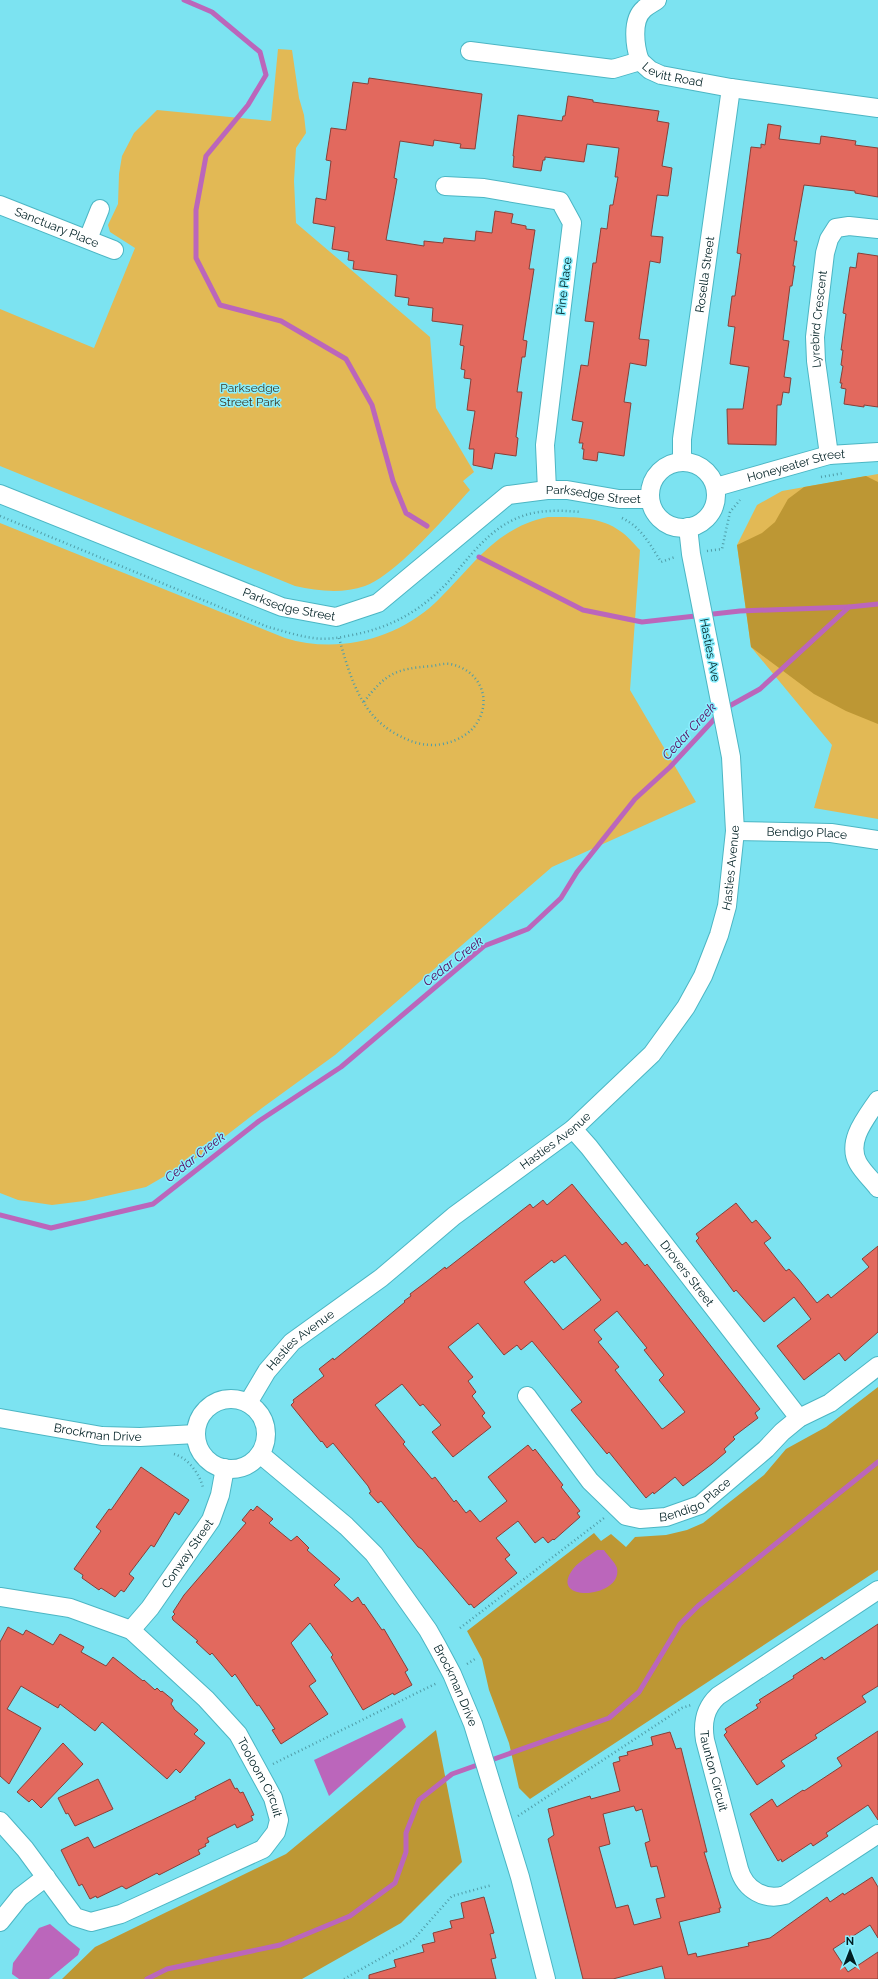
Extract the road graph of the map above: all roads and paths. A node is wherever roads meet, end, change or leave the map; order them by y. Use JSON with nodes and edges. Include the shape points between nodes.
{"nodes":[{"id":1,"x":657,"y":0,"type":"edge"},
{"id":2,"x":470,"y":50,"type":"dead end"},
{"id":3,"x":640,"y":61,"type":"junction"},
{"id":4,"x":731,"y":88,"type":"junction"},
{"id":5,"x":878,"y":108,"type":"edge"},
{"id":6,"x":445,"y":186,"type":"dead end"},
{"id":7,"x":0,"y":205,"type":"edge"},
{"id":8,"x":100,"y":210,"type":"dead end"},
{"id":9,"x":878,"y":229,"type":"edge"},
{"id":10,"x":88,"y":240,"type":"junction"},
{"id":11,"x":114,"y":250,"type":"dead end"},
{"id":12,"x":878,"y":452,"type":"edge"},
{"id":13,"x":829,"y":455,"type":"junction"},
{"id":14,"x":682,"y":461,"type":"junction"},
{"id":15,"x":847,"y":473,"type":"dead end"},
{"id":16,"x":816,"y":478,"type":"dead end"},
{"id":17,"x":716,"y":487,"type":"junction"},
{"id":18,"x":547,"y":490,"type":"junction"},
{"id":19,"x":0,"y":494,"type":"edge"},
{"id":20,"x":650,"y":498,"type":"junction"},
{"id":21,"x":742,"y":498,"type":"dead end"},
{"id":22,"x":588,"y":513,"type":"dead end"},
{"id":23,"x":0,"y":516,"type":"edge"},
{"id":24,"x":617,"y":516,"type":"dead end"},
{"id":25,"x":688,"y":527,"type":"junction"},
{"id":26,"x":714,"y":550,"type":"dead end"},
{"id":27,"x":667,"y":558,"type":"dead end"},
{"id":28,"x":339,"y":638,"type":"junction"},
{"id":29,"x":363,"y":702,"type":"junction"},
{"id":30,"x":734,"y":797,"type":"joint"},
{"id":31,"x":735,"y":831,"type":"junction"},
{"id":32,"x":878,"y":840,"type":"edge"},
{"id":33,"x":878,"y":1100,"type":"edge"},
{"id":34,"x":573,"y":1130,"type":"junction"},
{"id":35,"x":878,"y":1188,"type":"edge"},
{"id":36,"x":878,"y":1366,"type":"edge"},
{"id":37,"x":527,"y":1396,"type":"dead end"},
{"id":38,"x":248,"y":1403,"type":"junction"},
{"id":39,"x":0,"y":1418,"type":"edge"},
{"id":40,"x":799,"y":1418,"type":"junction"},
{"id":41,"x":196,"y":1434,"type":"junction"},
{"id":42,"x":260,"y":1454,"type":"junction"},
{"id":43,"x":225,"y":1468,"type":"junction"},
{"id":44,"x":617,"y":1509,"type":"junction"},
{"id":45,"x":878,"y":1590,"type":"edge"},
{"id":46,"x":0,"y":1597,"type":"edge"},
{"id":47,"x":460,"y":1628,"type":"dead end"},
{"id":48,"x":131,"y":1630,"type":"junction"},
{"id":49,"x":475,"y":1659,"type":"dead end"},
{"id":50,"x":452,"y":1674,"type":"junction"},
{"id":51,"x":692,"y":1705,"type":"dead end"},
{"id":52,"x":258,"y":1771,"type":"junction"},
{"id":53,"x":0,"y":1821,"type":"edge"},
{"id":54,"x":505,"y":1825,"type":"junction"},
{"id":55,"x":876,"y":1839,"type":"edge"},
{"id":56,"x":46,"y":1877,"type":"junction"},
{"id":57,"x":492,"y":1885,"type":"dead end"},
{"id":58,"x":0,"y":1922,"type":"edge"},
{"id":59,"x":344,"y":1979,"type":"edge"},
{"id":60,"x":546,"y":1979,"type":"edge"}],
"edges":[{"from":1,"to":3,"type":"street","via":[[642,10],[637,24],[634,44]]},
{"from":2,"to":3,"type":"street","name":"Levitt Road","via":[[613,69]]},
{"from":3,"to":4,"type":"street","name":"Levitt Road","via":[[661,75]]},
{"from":4,"to":5,"type":"street","name":"Levitt Road"},
{"from":4,"to":14,"type":"street","name":"Rosella Street","via":[[682,439]]},
{"from":6,"to":18,"type":"street","name":"Pine Place","via":[[484,188],[560,200],[572,223],[546,445]]},
{"from":7,"to":10,"type":"street","name":"Sanctuary Place"},
{"from":8,"to":10,"type":"street"},
{"from":9,"to":13,"type":"street","name":"Lyrebird Crescent","via":[[849,226],[836,228],[825,253],[815,337]]},
{"from":10,"to":11,"type":"street","name":"Sanctuary Place"},
{"from":12,"to":13,"type":"street","name":"Honeyeater Street"},
{"from":13,"to":17,"type":"street","name":"Honeyeater Street"},
{"from":14,"to":17,"type":"street","via":[[700,466],[713,479]]},
{"from":14,"to":20,"type":"street","via":[[669,465],[658,473],[650,489]]},
{"from":15,"to":16,"type":"path"},
{"from":17,"to":25,"type":"street","via":[[717,496],[711,514],[697,525]]},
{"from":18,"to":19,"type":"street","name":"Parksedge Street","via":[[508,495],[378,603],[336,616],[282,607]]},
{"from":18,"to":20,"type":"street","name":"Parksedge Street","via":[[567,490],[627,499]]},
{"from":20,"to":25,"type":"street","via":[[652,507],[663,521],[679,528]]},
{"from":21,"to":26,"type":"path","via":[[730,512],[722,549]]},
{"from":22,"to":28,"type":"path","via":[[541,510],[509,521],[482,543],[441,589],[400,621]]},
{"from":23,"to":28,"type":"path","via":[[268,627],[312,638]]},
{"from":24,"to":27,"type":"path","via":[[636,526],[660,562]]},
{"from":25,"to":30,"type":"street","name":"Hasties Ave","via":[[691,554],[731,757]]},
{"from":28,"to":29,"type":"path","via":[[356,692]]},
{"from":29,"to":29,"type":"path","via":[[373,717],[391,731],[412,743],[440,746],[464,736],[474,727],[479,719],[483,694],[481,685],[474,676],[462,668],[449,664],[416,667],[394,673],[380,682]]},
{"from":30,"to":31,"type":"street","name":"Hasties Avenue"},
{"from":31,"to":32,"type":"street","name":"Bendigo Place","via":[[831,834]]},
{"from":31,"to":34,"type":"street","name":"Hasties Avenue","via":[[727,906],[703,976],[686,1007],[652,1054]]},
{"from":33,"to":35,"type":"street","via":[[855,1141],[858,1163]]},
{"from":34,"to":38,"type":"street","name":"Hasties Avenue","via":[[454,1216],[381,1278],[292,1342],[267,1371]]},
{"from":34,"to":40,"type":"street","name":"Drovers Street","via":[[589,1147]]},
{"from":36,"to":40,"type":"street","name":"Bendigo Place","via":[[830,1403]]},
{"from":37,"to":44,"type":"street","name":"Bendigo Place","via":[[590,1481]]},
{"from":38,"to":41,"type":"street","via":[[236,1399],[213,1404],[204,1412]]},
{"from":38,"to":42,"type":"street","via":[[264,1420],[265,1444]]},
{"from":39,"to":41,"type":"street","name":"Brockman Drive","via":[[102,1436]]},
{"from":40,"to":44,"type":"street","name":"Bendigo Place","via":[[700,1504],[666,1518],[626,1516]]},
{"from":41,"to":43,"type":"street","via":[[198,1446],[204,1456]]},
{"from":42,"to":43,"type":"street","via":[[244,1466]]},
{"from":42,"to":50,"type":"street","name":"Brockman Drive","via":[[346,1526],[374,1554],[428,1630]]},
{"from":43,"to":48,"type":"street","name":"Conway Street","via":[[220,1495],[211,1520],[150,1608]]},
{"from":44,"to":47,"type":"path"},
{"from":45,"to":55,"type":"street","name":"Taunton Circuit","via":[[718,1696],[708,1708],[704,1725],[705,1740],[739,1870],[746,1884],[754,1891],[769,1896],[785,1895]]},
{"from":46,"to":48,"type":"street","name":"Tooloom Circuit","via":[[70,1608]]},
{"from":48,"to":52,"type":"street","name":"Tooloom Circuit","via":[[206,1699],[238,1734]]},
{"from":49,"to":50,"type":"path"},
{"from":50,"to":52,"type":"path","via":[[431,1687]]},
{"from":50,"to":54,"type":"street","name":"Brockman Drive","via":[[473,1724]]},
{"from":51,"to":54,"type":"path","via":[[682,1708]]},
{"from":52,"to":56,"type":"street","name":"Tooloom Circuit","via":[[273,1798],[279,1820],[276,1832],[263,1849],[121,1914],[91,1922],[75,1917]]},
{"from":53,"to":56,"type":"street","name":"Tooloom Circuit"},
{"from":54,"to":60,"type":"street","name":"Brockman Drive"},
{"from":56,"to":58,"type":"street","via":[[20,1897]]},
{"from":57,"to":59,"type":"path","via":[[452,1896],[413,1940]]}]}
